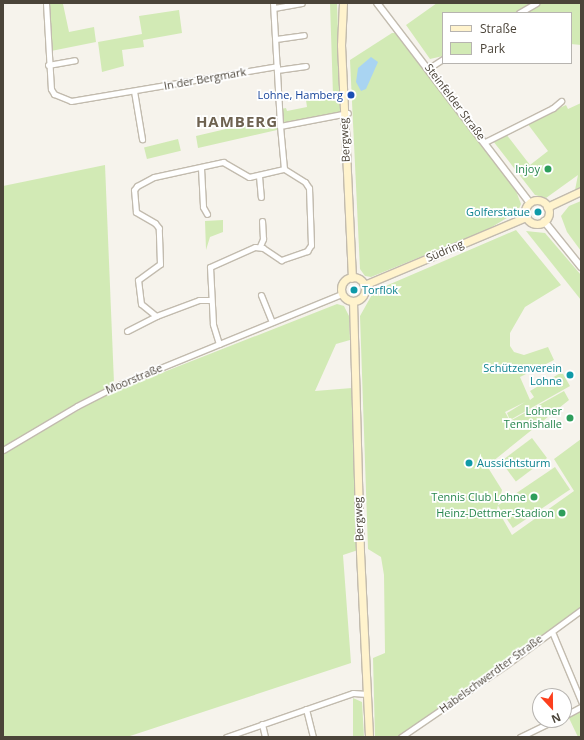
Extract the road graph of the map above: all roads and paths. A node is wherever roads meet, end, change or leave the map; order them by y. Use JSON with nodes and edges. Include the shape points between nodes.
{"nodes":[{"id":1,"x":46,"y":3,"type":"edge"},
{"id":2,"x":302,"y":3,"type":"edge"},
{"id":3,"x":343,"y":3,"type":"edge"},
{"id":4,"x":378,"y":3,"type":"edge"},
{"id":5,"x":536,"y":3,"type":"edge"},
{"id":6,"x":274,"y":5,"type":"edge"},
{"id":7,"x":521,"y":12,"type":"edge"},
{"id":8,"x":304,"y":35,"type":"dead end"},
{"id":9,"x":276,"y":39,"type":"junction"},
{"id":10,"x":75,"y":60,"type":"dead end"},
{"id":11,"x":442,"y":60,"type":"edge"},
{"id":12,"x":48,"y":65,"type":"junction"},
{"id":13,"x":306,"y":66,"type":"dead end"},
{"id":14,"x":277,"y":68,"type":"junction"},
{"id":15,"x":429,"y":68,"type":"junction"},
{"id":16,"x":134,"y":91,"type":"junction"},
{"id":17,"x":561,"y":101,"type":"dead end"},
{"id":18,"x":346,"y":114,"type":"junction"},
{"id":19,"x":280,"y":126,"type":"junction"},
{"id":20,"x":142,"y":140,"type":"dead end"},
{"id":21,"x":485,"y":142,"type":"junction"},
{"id":22,"x":201,"y":168,"type":"junction"},
{"id":23,"x":284,"y":169,"type":"junction"},
{"id":24,"x":259,"y":176,"type":"junction"},
{"id":25,"x":581,"y":191,"type":"edge"},
{"id":26,"x":261,"y":198,"type":"dead end"},
{"id":27,"x":530,"y":203,"type":"junction"},
{"id":28,"x":547,"y":207,"type":"junction"},
{"id":29,"x":207,"y":214,"type":"dead end"},
{"id":30,"x":526,"y":217,"type":"junction"},
{"id":31,"x":262,"y":221,"type":"dead end"},
{"id":32,"x":544,"y":221,"type":"junction"},
{"id":33,"x":260,"y":246,"type":"junction"},
{"id":34,"x":581,"y":267,"type":"edge"},
{"id":35,"x":352,"y":278,"type":"junction"},
{"id":36,"x":364,"y":286,"type":"junction"},
{"id":37,"x":342,"y":294,"type":"junction"},
{"id":38,"x":261,"y":295,"type":"dead end"},
{"id":39,"x":211,"y":300,"type":"junction"},
{"id":40,"x":354,"y":301,"type":"junction"},
{"id":41,"x":156,"y":316,"type":"junction"},
{"id":42,"x":272,"y":322,"type":"junction"},
{"id":43,"x":127,"y":331,"type":"dead end"},
{"id":44,"x":219,"y":344,"type":"junction"},
{"id":45,"x":3,"y":450,"type":"edge"},
{"id":46,"x":581,"y":610,"type":"edge"},
{"id":47,"x":553,"y":634,"type":"dead end"},
{"id":48,"x":367,"y":694,"type":"junction"},
{"id":49,"x":581,"y":701,"type":"edge"},
{"id":50,"x":306,"y":709,"type":"junction"},
{"id":51,"x":262,"y":724,"type":"junction"},
{"id":52,"x":539,"y":728,"type":"edge"},
{"id":53,"x":226,"y":737,"type":"edge"},
{"id":54,"x":265,"y":737,"type":"edge"},
{"id":55,"x":313,"y":737,"type":"edge"},
{"id":56,"x":369,"y":737,"type":"edge"},
{"id":57,"x":401,"y":737,"type":"edge"},
{"id":58,"x":520,"y":737,"type":"edge"}],
"edges":[{"from":1,"to":12,"type":"street","name":"In der Bergmark"},
{"from":2,"to":6,"type":"street"},
{"from":3,"to":18,"type":"main road","name":"Bergweg"},
{"from":4,"to":15,"type":"street","name":"Steinfelder Straße"},
{"from":5,"to":7,"type":"street"},
{"from":6,"to":9,"type":"street"},
{"from":8,"to":9,"type":"street"},
{"from":9,"to":14,"type":"street"},
{"from":10,"to":12,"type":"street"},
{"from":11,"to":15,"type":"street"},
{"from":12,"to":16,"type":"street","name":"In der Bergmark","via":[[52,92],[71,100]]},
{"from":13,"to":14,"type":"street","name":"In der Bergmark"},
{"from":14,"to":16,"type":"street","name":"In der Bergmark"},
{"from":14,"to":19,"type":"street"},
{"from":15,"to":21,"type":"street","name":"Steinfelder Straße"},
{"from":16,"to":20,"type":"street"},
{"from":17,"to":21,"type":"street"},
{"from":18,"to":19,"type":"street"},
{"from":18,"to":35,"type":"main road","name":"Bergweg"},
{"from":19,"to":23,"type":"street"},
{"from":21,"to":27,"type":"street","name":"Steinfelder Straße"},
{"from":22,"to":24,"type":"street","via":[[226,162],[245,176]]},
{"from":22,"to":29,"type":"street","via":[[203,207]]},
{"from":22,"to":41,"type":"street","via":[[148,179],[134,190],[136,212],[159,228],[160,264],[138,280],[139,302]]},
{"from":23,"to":24,"type":"street"},
{"from":23,"to":33,"type":"street","via":[[308,184],[311,245],[307,251],[281,260]]},
{"from":24,"to":26,"type":"street"},
{"from":25,"to":28,"type":"main road"},
{"from":27,"to":28,"type":"main road","via":[[538,201]]},
{"from":27,"to":30,"type":"main road","via":[[525,209]]},
{"from":28,"to":32,"type":"main road","via":[[548,214]]},
{"from":30,"to":32,"type":"main road","via":[[534,224]]},
{"from":30,"to":36,"type":"main road","name":"Südring"},
{"from":31,"to":33,"type":"street","via":[[263,239]]},
{"from":32,"to":34,"type":"street"},
{"from":33,"to":39,"type":"street","via":[[210,267]]},
{"from":35,"to":36,"type":"main road","via":[[360,280]]},
{"from":35,"to":37,"type":"main road","via":[[342,284]]},
{"from":36,"to":40,"type":"main road","via":[[363,296]]},
{"from":37,"to":40,"type":"main road","via":[[348,300]]},
{"from":37,"to":42,"type":"street","name":"Moorstraße"},
{"from":38,"to":42,"type":"street"},
{"from":39,"to":41,"type":"street","via":[[199,300]]},
{"from":39,"to":44,"type":"street","via":[[212,324]]},
{"from":40,"to":48,"type":"main road","name":"Bergweg","via":[[360,552]]},
{"from":41,"to":43,"type":"street"},
{"from":42,"to":44,"type":"street","name":"Moorstraße"},
{"from":44,"to":45,"type":"street","name":"Moorstraße","via":[[101,393]]},
{"from":46,"to":57,"type":"street","name":"Habelschwerdter Straße"},
{"from":47,"to":49,"type":"street"},
{"from":48,"to":50,"type":"street","via":[[353,693]]},
{"from":48,"to":56,"type":"main road","name":"Bergweg"},
{"from":50,"to":51,"type":"street"},
{"from":50,"to":55,"type":"street"},
{"from":51,"to":53,"type":"street"},
{"from":51,"to":54,"type":"street"},
{"from":52,"to":58,"type":"street"}]}
